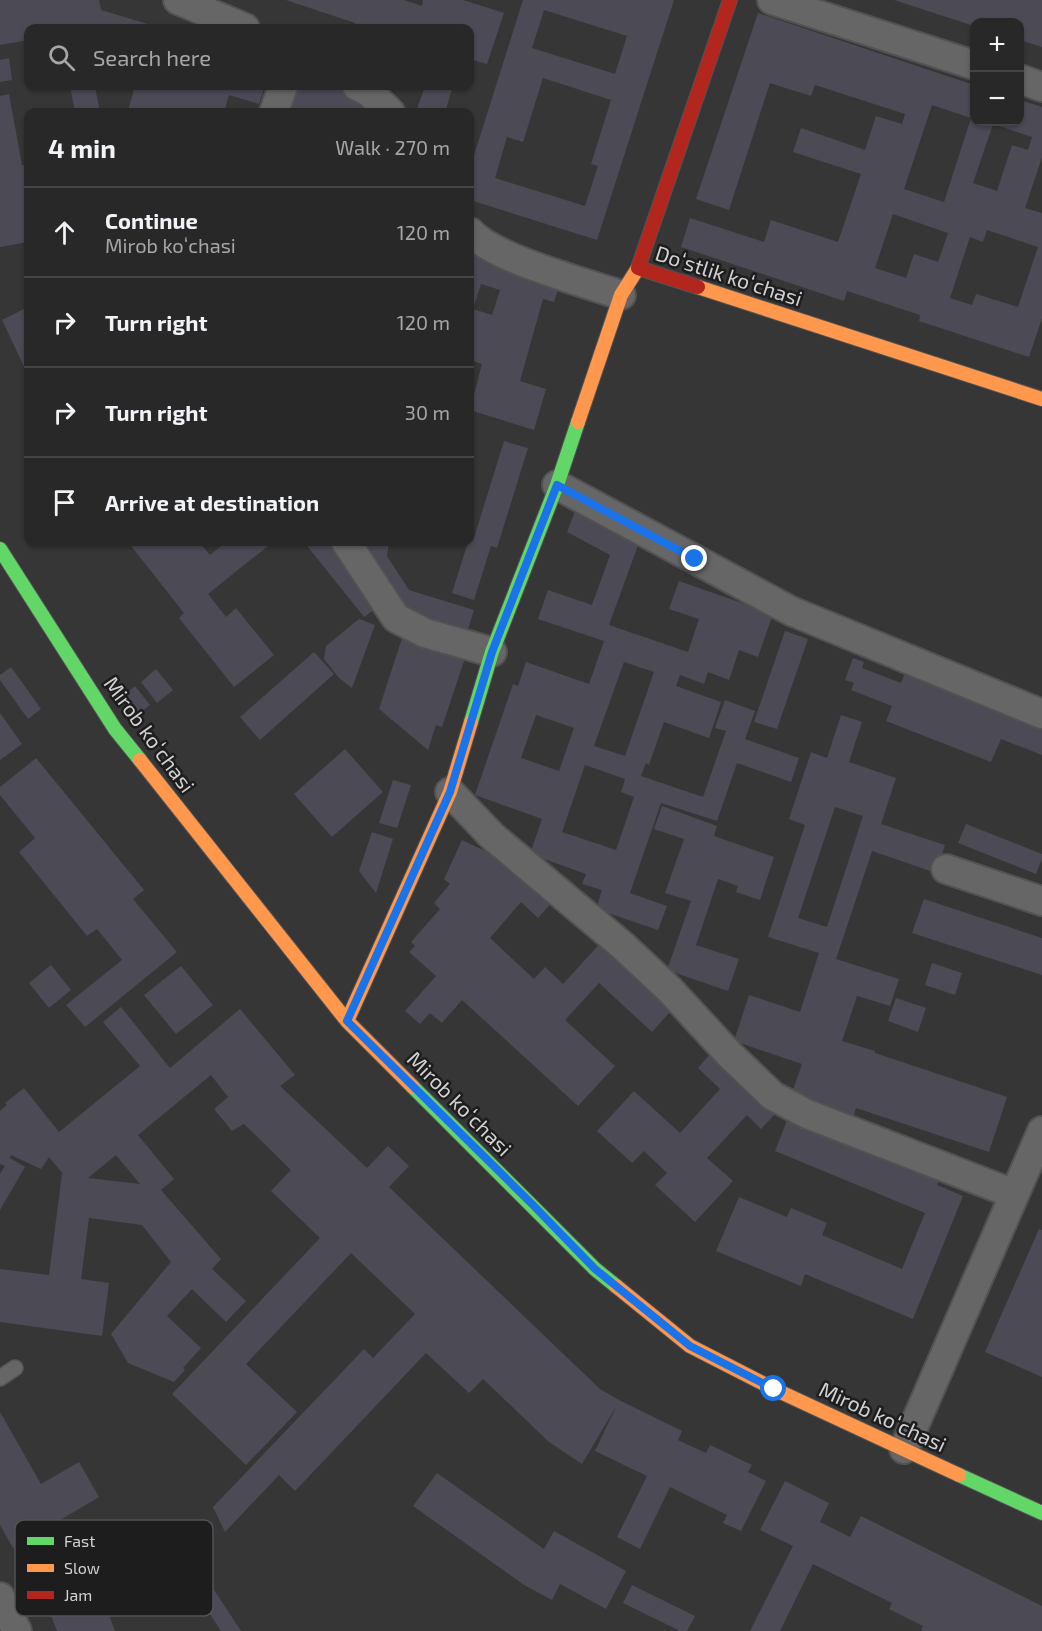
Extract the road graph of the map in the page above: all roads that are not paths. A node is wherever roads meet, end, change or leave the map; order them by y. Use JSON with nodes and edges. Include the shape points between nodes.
{"nodes":[{"id":1,"x":178,"y":0,"type":"edge"},
{"id":2,"x":730,"y":0,"type":"edge"},
{"id":3,"x":772,"y":0,"type":"edge"},
{"id":4,"x":235,"y":24,"type":"edge"},
{"id":5,"x":970,"y":63,"type":"edge"},
{"id":6,"x":1024,"y":80,"type":"edge"},
{"id":7,"x":1042,"y":87,"type":"edge"},
{"id":8,"x":282,"y":90,"type":"edge"},
{"id":9,"x":365,"y":90,"type":"edge"},
{"id":10,"x":275,"y":108,"type":"edge"},
{"id":11,"x":386,"y":108,"type":"edge"},
{"id":12,"x":474,"y":235,"type":"edge"},
{"id":13,"x":638,"y":268,"type":"junction"},
{"id":14,"x":621,"y":295,"type":"junction"},
{"id":15,"x":1042,"y":399,"type":"edge"},
{"id":16,"x":557,"y":485,"type":"junction"},
{"id":17,"x":349,"y":546,"type":"edge"},
{"id":18,"x":0,"y":549,"type":"edge"},
{"id":19,"x":492,"y":652,"type":"junction"},
{"id":20,"x":1042,"y":714,"type":"edge"},
{"id":21,"x":450,"y":792,"type":"junction"},
{"id":22,"x":946,"y":869,"type":"dead end"},
{"id":23,"x":1042,"y":902,"type":"edge"},
{"id":24,"x":347,"y":1021,"type":"junction"},
{"id":25,"x":1042,"y":1131,"type":"edge"},
{"id":26,"x":1014,"y":1194,"type":"junction"},
{"id":27,"x":15,"y":1368,"type":"dead end"},
{"id":28,"x":0,"y":1378,"type":"edge"},
{"id":29,"x":904,"y":1449,"type":"junction"},
{"id":30,"x":1042,"y":1513,"type":"edge"},
{"id":31,"x":0,"y":1597,"type":"edge"},
{"id":32,"x":17,"y":1631,"type":"edge"}],
"edges":[{"from":1,"to":4,"type":"street"},
{"from":2,"to":13,"type":"street","name":"Doʻstlik koʻchasi"},
{"from":3,"to":5,"type":"street"},
{"from":6,"to":7,"type":"street"},
{"from":8,"to":10,"type":"street"},
{"from":9,"to":11,"type":"street"},
{"from":12,"to":14,"type":"street","via":[[521,261]]},
{"from":13,"to":14,"type":"street"},
{"from":13,"to":15,"type":"street","name":"Doʻstlik koʻchasi"},
{"from":14,"to":16,"type":"street"},
{"from":16,"to":19,"type":"street"},
{"from":16,"to":20,"type":"street","via":[[791,611]]},
{"from":17,"to":19,"type":"street","via":[[396,618],[425,633]]},
{"from":18,"to":24,"type":"street","name":"Mirob koʻchasi","via":[[115,729]]},
{"from":19,"to":21,"type":"street"},
{"from":21,"to":24,"type":"street"},
{"from":21,"to":26,"type":"street","via":[[492,836],[638,960],[773,1096],[807,1114]]},
{"from":22,"to":23,"type":"street"},
{"from":24,"to":29,"type":"street","name":"Mirob koʻchasi","via":[[595,1269],[690,1346]]},
{"from":25,"to":26,"type":"street"},
{"from":26,"to":29,"type":"street"},
{"from":27,"to":28,"type":"lane"},
{"from":29,"to":30,"type":"street","name":"Mirob koʻchasi"},
{"from":31,"to":32,"type":"street"}]}
